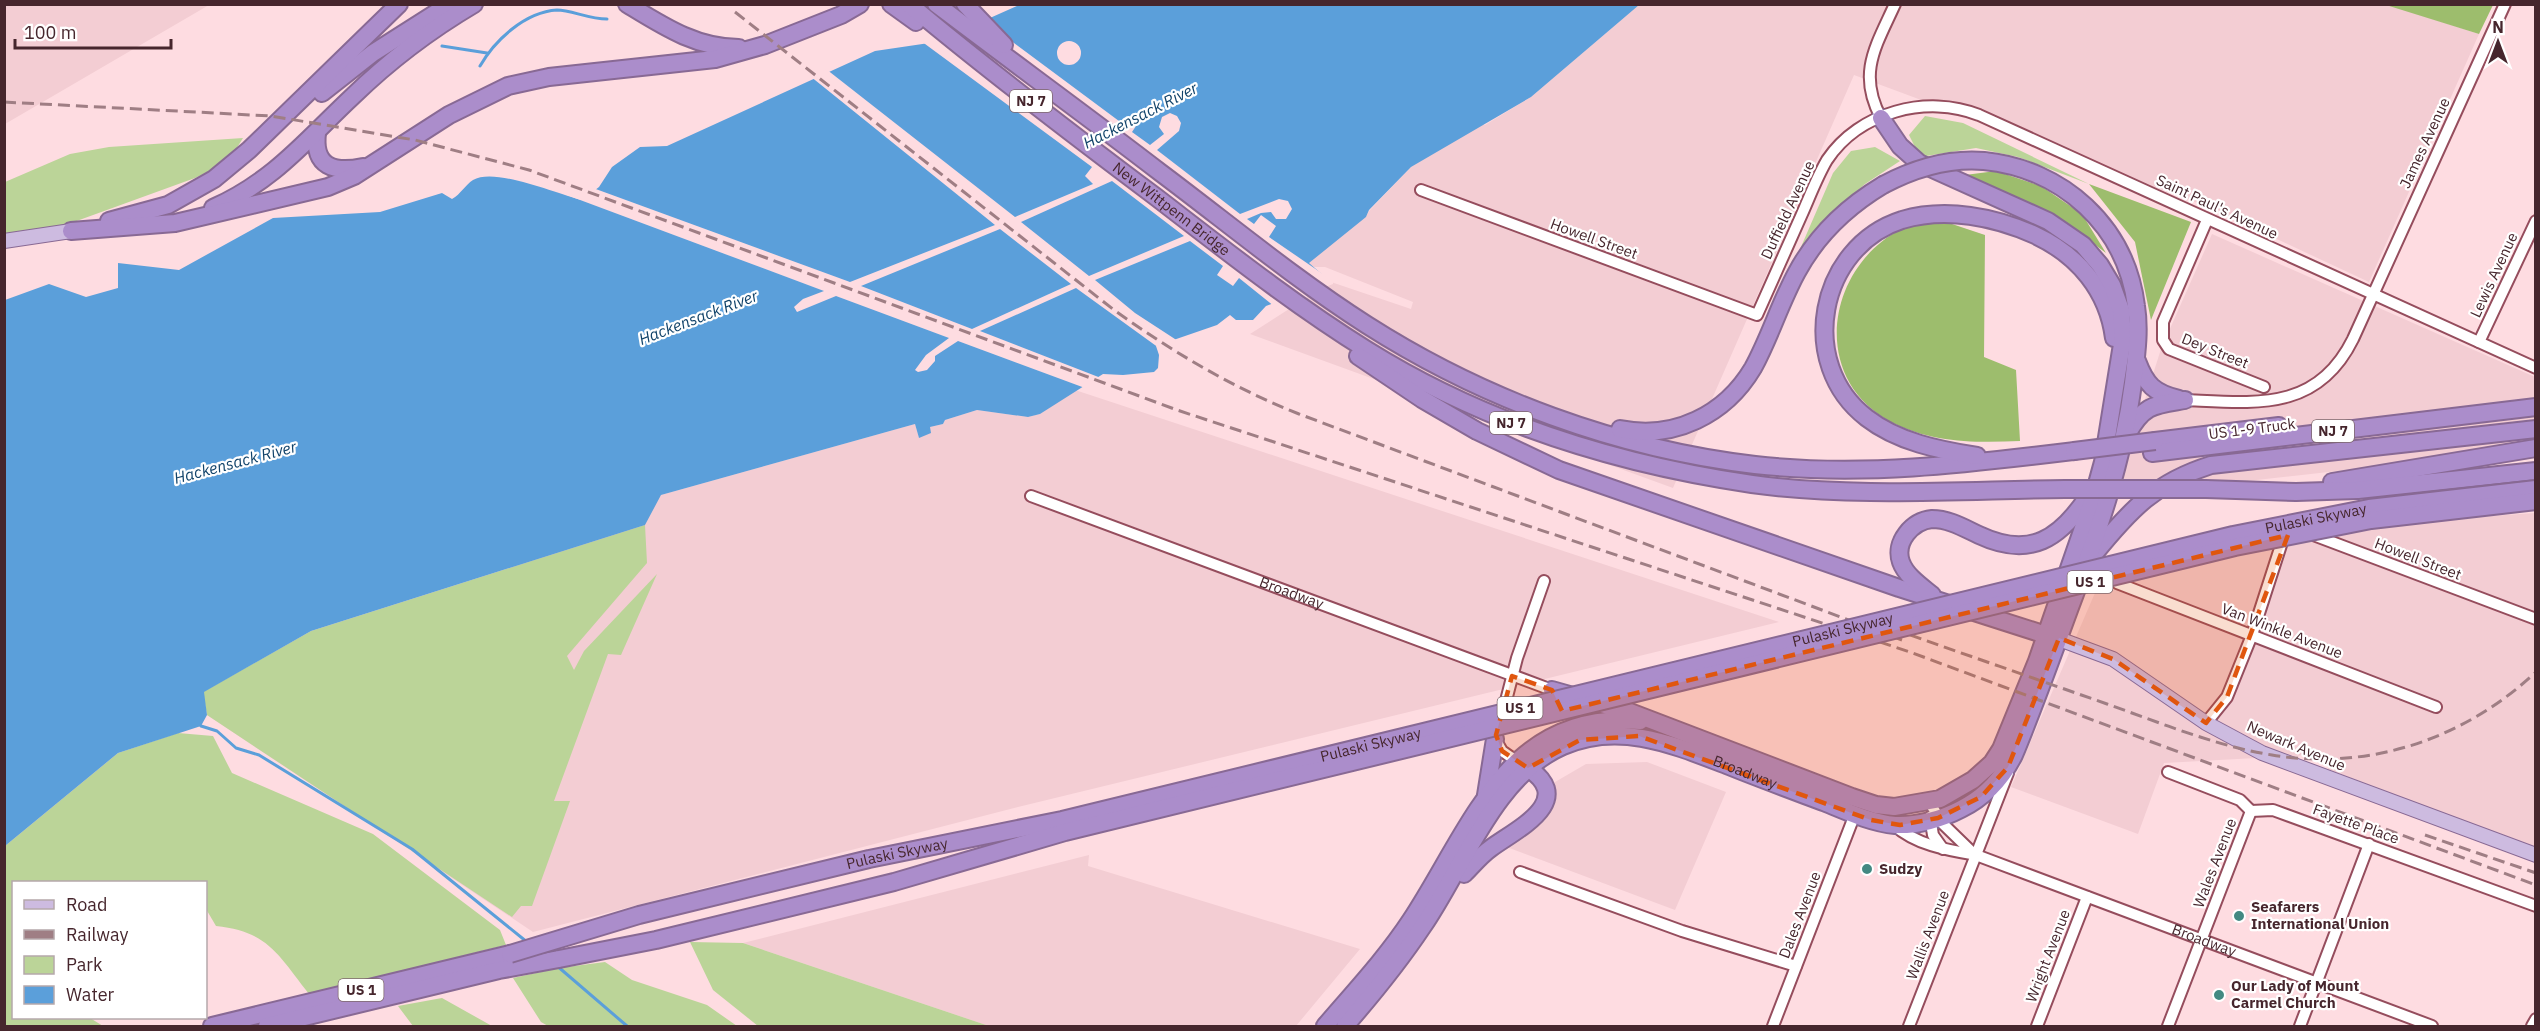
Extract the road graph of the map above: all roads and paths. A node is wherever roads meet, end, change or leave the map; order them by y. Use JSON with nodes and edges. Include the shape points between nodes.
{"nodes":[{"id":1,"x":399,"y":4,"type":"edge"},
{"id":2,"x":450,"y":4,"type":"edge"},
{"id":3,"x":474,"y":4,"type":"edge"},
{"id":4,"x":627,"y":4,"type":"edge"},
{"id":5,"x":860,"y":4,"type":"edge"},
{"id":6,"x":891,"y":4,"type":"edge"},
{"id":7,"x":909,"y":4,"type":"edge"},
{"id":8,"x":936,"y":4,"type":"edge"},
{"id":9,"x":965,"y":4,"type":"edge"},
{"id":10,"x":1895,"y":4,"type":"edge"},
{"id":11,"x":2505,"y":4,"type":"edge"},
{"id":12,"x":410,"y":38,"type":"junction"},
{"id":13,"x":958,"y":45,"type":"junction"},
{"id":14,"x":755,"y":48,"type":"junction"},
{"id":15,"x":1058,"y":94,"type":"junction"},
{"id":16,"x":1881,"y":118,"type":"junction"},
{"id":17,"x":317,"y":133,"type":"junction"},
{"id":18,"x":372,"y":164,"type":"junction"},
{"id":19,"x":228,"y":169,"type":"junction"},
{"id":20,"x":1421,"y":190,"type":"dead end"},
{"id":21,"x":2207,"y":220,"type":"junction"},
{"id":22,"x":2535,"y":221,"type":"edge"},
{"id":23,"x":71,"y":231,"type":"junction"},
{"id":24,"x":4,"y":241,"type":"edge"},
{"id":25,"x":1283,"y":294,"type":"junction"},
{"id":26,"x":2373,"y":294,"type":"junction"},
{"id":27,"x":1757,"y":315,"type":"joint"},
{"id":28,"x":2479,"y":342,"type":"junction"},
{"id":29,"x":2136,"y":358,"type":"junction"},
{"id":30,"x":2118,"y":366,"type":"junction"},
{"id":31,"x":2535,"y":368,"type":"edge"},
{"id":32,"x":2264,"y":387,"type":"dead end"},
{"id":33,"x":2535,"y":396,"type":"edge"},
{"id":34,"x":2185,"y":400,"type":"junction"},
{"id":35,"x":2535,"y":407,"type":"edge"},
{"id":36,"x":2514,"y":416,"type":"junction"},
{"id":37,"x":1566,"y":419,"type":"junction"},
{"id":38,"x":2535,"y":420,"type":"edge"},
{"id":39,"x":2535,"y":429,"type":"edge"},
{"id":40,"x":2124,"y":440,"type":"junction"},
{"id":41,"x":2535,"y":448,"type":"edge"},
{"id":42,"x":2073,"y":457,"type":"junction"},
{"id":43,"x":2005,"y":460,"type":"junction"},
{"id":44,"x":2535,"y":471,"type":"edge"},
{"id":45,"x":1933,"y":479,"type":"junction"},
{"id":46,"x":2099,"y":479,"type":"junction"},
{"id":47,"x":2258,"y":489,"type":"junction"},
{"id":48,"x":2535,"y":489,"type":"edge"},
{"id":49,"x":1030,"y":496,"type":"dead end"},
{"id":50,"x":2535,"y":501,"type":"edge"},
{"id":51,"x":2087,"y":563,"type":"junction"},
{"id":52,"x":1544,"y":582,"type":"dead end"},
{"id":53,"x":2117,"y":583,"type":"dead end"},
{"id":54,"x":1936,"y":598,"type":"junction"},
{"id":55,"x":2535,"y":619,"type":"edge"},
{"id":56,"x":2252,"y":635,"type":"junction"},
{"id":57,"x":2053,"y":637,"type":"junction"},
{"id":58,"x":1512,"y":676,"type":"junction"},
{"id":59,"x":1552,"y":690,"type":"junction"},
{"id":60,"x":2436,"y":707,"type":"dead end"},
{"id":61,"x":2206,"y":723,"type":"junction"},
{"id":62,"x":1664,"y":727,"type":"junction"},
{"id":63,"x":1495,"y":740,"type":"junction"},
{"id":64,"x":1544,"y":740,"type":"junction"},
{"id":65,"x":2011,"y":761,"type":"junction"},
{"id":66,"x":1521,"y":764,"type":"junction"},
{"id":67,"x":2168,"y":772,"type":"dead end"},
{"id":68,"x":1484,"y":802,"type":"junction"},
{"id":69,"x":1929,"y":803,"type":"junction"},
{"id":70,"x":2251,"y":811,"type":"junction"},
{"id":71,"x":1855,"y":814,"type":"junction"},
{"id":72,"x":1934,"y":819,"type":"junction"},
{"id":73,"x":1893,"y":825,"type":"junction"},
{"id":74,"x":2369,"y":844,"type":"junction"},
{"id":75,"x":1943,"y":849,"type":"junction"},
{"id":76,"x":1976,"y":855,"type":"junction"},
{"id":77,"x":2535,"y":855,"type":"edge"},
{"id":78,"x":1520,"y":872,"type":"dead end"},
{"id":79,"x":2086,"y":897,"type":"junction"},
{"id":80,"x":1436,"y":906,"type":"junction"},
{"id":81,"x":2535,"y":906,"type":"edge"},
{"id":82,"x":2201,"y":940,"type":"junction"},
{"id":83,"x":1796,"y":966,"type":"junction"},
{"id":84,"x":2316,"y":983,"type":"junction"},
{"id":85,"x":2535,"y":1019,"type":"edge"},
{"id":86,"x":212,"y":1026,"type":"edge"},
{"id":87,"x":267,"y":1026,"type":"edge"},
{"id":88,"x":1325,"y":1026,"type":"edge"},
{"id":89,"x":1345,"y":1026,"type":"edge"},
{"id":90,"x":1773,"y":1026,"type":"edge"},
{"id":91,"x":1909,"y":1026,"type":"edge"},
{"id":92,"x":2037,"y":1026,"type":"edge"},
{"id":93,"x":2168,"y":1026,"type":"edge"},
{"id":94,"x":2300,"y":1026,"type":"edge"},
{"id":95,"x":2432,"y":1026,"type":"edge"},
{"id":96,"x":2532,"y":1026,"type":"edge"}],
"edges":[{"from":1,"to":19,"type":"highway"},
{"from":2,"to":12,"type":"highway"},
{"from":3,"to":12,"type":"highway"},
{"from":4,"to":14,"type":"highway","via":[[692,40],[717,47]]},
{"from":5,"to":14,"type":"highway","via":[[833,19]]},
{"from":6,"to":13,"type":"highway"},
{"from":7,"to":13,"type":"highway","name":"New Wittpenn Bridge","number":"NJ 7"},
{"from":8,"to":15,"type":"highway","name":"New Wittpenn Bridge","number":"NJ 7"},
{"from":9,"to":15,"type":"highway"},
{"from":10,"to":16,"type":"street","via":[[1869,72],[1870,96]]},
{"from":11,"to":26,"type":"street","name":"James Avenue"},
{"from":12,"to":17,"type":"highway"},
{"from":12,"to":19,"type":"highway","via":[[346,73],[252,154]]},
{"from":13,"to":25,"type":"highway","name":"New Wittpenn Bridge","number":"NJ 7"},
{"from":14,"to":18,"type":"highway","via":[[695,62],[518,83],[449,115]]},
{"from":15,"to":37,"type":"highway","name":"New Wittpenn Bridge","number":"NJ 7","via":[[1337,305],[1384,336],[1455,374]]},
{"from":16,"to":21,"type":"street","name":"Saint Paul's Avenue","via":[[1918,106],[1970,112]]},
{"from":16,"to":27,"type":"street","name":"Duffield Avenue","via":[[1854,133],[1828,159]]},
{"from":16,"to":30,"type":"highway","via":[[1900,146],[1919,163],[2048,221],[2089,252],[2104,271],[2119,302],[2123,338]]},
{"from":17,"to":18,"type":"highway","via":[[317,151],[329,166],[343,170]]},
{"from":17,"to":23,"type":"highway","via":[[269,177],[215,207],[169,219]]},
{"from":18,"to":23,"type":"highway","via":[[335,185],[218,215],[156,226]]},
{"from":19,"to":23,"type":"highway","via":[[168,205]]},
{"from":20,"to":27,"type":"street","name":"Howell Street"},
{"from":21,"to":26,"type":"street","name":"Saint Paul's Avenue"},
{"from":21,"to":32,"type":"street","name":"Dey Street","via":[[2163,322],[2163,336],[2169,349]]},
{"from":22,"to":28,"type":"street","name":"Lewis Avenue"},
{"from":23,"to":24,"type":"main road"},
{"from":25,"to":45,"type":"highway","name":"New Wittpenn Bridge","number":"NJ 7","via":[[1369,352],[1422,381],[1529,430],[1615,456],[1750,484],[1814,489]]},
{"from":25,"to":54,"type":"highway","via":[[1321,329],[1383,374],[1477,431],[1580,478]]},
{"from":26,"to":28,"type":"street","name":"Saint Paul's Avenue"},
{"from":26,"to":34,"type":"street","name":"James Avenue","via":[[2345,355],[2317,385],[2265,402]]},
{"from":28,"to":31,"type":"street","name":"Saint Paul's Avenue"},
{"from":29,"to":34,"type":"highway","via":[[2152,390]]},
{"from":29,"to":37,"type":"highway","bridge":true,"via":[[2138,324],[2133,287],[2121,253],[2103,224],[2076,196],[2054,182],[2020,167],[1958,160],[1930,165],[1883,185],[1846,212],[1812,247],[1796,272],[1749,374],[1730,397],[1705,417],[1685,425],[1639,432]]},
{"from":29,"to":40,"type":"highway"},
{"from":30,"to":43,"type":"highway","via":[[2111,319],[2100,293],[2079,264],[2049,242],[1996,221],[1940,214],[1903,220],[1868,239],[1837,275],[1825,312],[1828,364],[1840,389],[1865,417],[1909,440],[1949,452]]},
{"from":30,"to":46,"type":"highway"},
{"from":33,"to":36,"type":"highway"},
{"from":34,"to":40,"type":"highway","via":[[2147,408]]},
{"from":35,"to":36,"type":"highway","number":"NJ 7"},
{"from":36,"to":38,"type":"highway"},
{"from":36,"to":39,"type":"highway"},
{"from":36,"to":42,"type":"highway","number":"NJ 7"},
{"from":36,"to":51,"type":"highway","via":[[2319,452],[2220,463],[2174,479],[2132,509]]},
{"from":37,"to":45,"type":"highway","number":"NJ 7","via":[[1626,440],[1735,462]]},
{"from":40,"to":51,"type":"highway"},
{"from":41,"to":47,"type":"highway","via":[[2345,480]]},
{"from":42,"to":43,"type":"highway"},
{"from":42,"to":45,"type":"highway","number":"NJ 7"},
{"from":43,"to":45,"type":"highway","number":"NJ 7"},
{"from":44,"to":47,"type":"highway","via":[[2375,489]]},
{"from":45,"to":47,"type":"highway","bridge":true,"via":[[2065,489]]},
{"from":46,"to":54,"type":"highway","via":[[2066,526],[2025,546],[2003,546],[1943,519],[1911,527],[1903,537],[1901,561],[1910,576]]},
{"from":46,"to":57,"type":"highway"},
{"from":48,"to":86,"type":"highway","name":"Pulaski Skyway","number":"US 1","bridge":true,"via":[[2369,508],[2233,535],[1062,820],[869,859],[639,915],[510,954]]},
{"from":49,"to":58,"type":"street","name":"Broadway"},
{"from":50,"to":87,"type":"highway","name":"Pulaski Skyway","number":"US 1","bridge":true,"via":[[2398,516],[2244,545],[1065,832],[894,882],[710,927],[499,970]]},
{"from":51,"to":57,"type":"highway"},
{"from":52,"to":58,"type":"street"},
{"from":53,"to":56,"type":"street","name":"Van Winkle Avenue"},
{"from":54,"to":57,"type":"highway"},
{"from":55,"to":56,"type":"street","name":"Howell Street","via":[[2303,531],[2289,534],[2282,542]]},
{"from":56,"to":60,"type":"street","name":"Van Winkle Avenue"},
{"from":56,"to":61,"type":"street","via":[[2226,697]]},
{"from":57,"to":61,"type":"main road","name":"Newark Avenue","via":[[2112,659]]},
{"from":57,"to":65,"type":"highway"},
{"from":57,"to":69,"type":"highway","name":"Broadway","via":[[1997,756],[1966,785]]},
{"from":58,"to":59,"type":"street","name":"Broadway"},
{"from":58,"to":63,"type":"street"},
{"from":59,"to":62,"type":"highway","via":[[1630,712]]},
{"from":59,"to":64,"type":"highway","via":[[1558,715]]},
{"from":61,"to":77,"type":"main road","name":"Newark Avenue","via":[[2262,753]]},
{"from":62,"to":64,"type":"highway","via":[[1642,721],[1606,721],[1578,726]]},
{"from":62,"to":69,"type":"highway","name":"Broadway","via":[[1876,805],[1904,807]]},
{"from":63,"to":66,"type":"street","via":[[1502,751]]},
{"from":63,"to":68,"type":"highway"},
{"from":64,"to":66,"type":"highway"},
{"from":65,"to":72,"type":"highway","via":[[1981,797]]},
{"from":65,"to":76,"type":"street","name":"Wallis Avenue"},
{"from":66,"to":68,"type":"highway"},
{"from":66,"to":71,"type":"highway","name":"Broadway","via":[[1580,740],[1605,735],[1639,736]]},
{"from":66,"to":80,"type":"highway"},
{"from":66,"to":80,"type":"highway","via":[[1538,776],[1545,789],[1544,805],[1539,813],[1483,854]]},
{"from":67,"to":70,"type":"street","via":[[2240,800]]},
{"from":68,"to":88,"type":"highway","via":[[1410,922]]},
{"from":69,"to":72,"type":"street"},
{"from":70,"to":74,"type":"street","name":"Fayette Place","via":[[2273,810]]},
{"from":70,"to":82,"type":"street","name":"Wales Avenue"},
{"from":71,"to":73,"type":"highway","name":"Broadway"},
{"from":71,"to":83,"type":"street","name":"Dales Avenue"},
{"from":72,"to":73,"type":"highway"},
{"from":72,"to":75,"type":"street","via":[[1933,835]]},
{"from":72,"to":76,"type":"street","name":"Broadway"},
{"from":73,"to":75,"type":"street","name":"Broadway","via":[[1906,835]]},
{"from":74,"to":81,"type":"street","name":"Fayette Place"},
{"from":74,"to":84,"type":"street"},
{"from":75,"to":76,"type":"street","name":"Broadway"},
{"from":76,"to":79,"type":"street","name":"Broadway"},
{"from":76,"to":91,"type":"street","name":"Wallis Avenue"},
{"from":78,"to":83,"type":"street","via":[[1682,931]]},
{"from":79,"to":82,"type":"street","name":"Broadway"},
{"from":79,"to":92,"type":"street","name":"Wright Avenue"},
{"from":80,"to":89,"type":"highway","via":[[1402,956]]},
{"from":82,"to":84,"type":"street","name":"Broadway"},
{"from":82,"to":93,"type":"street","name":"Wales Avenue"},
{"from":83,"to":90,"type":"street","name":"Dales Avenue"},
{"from":84,"to":94,"type":"street"},
{"from":84,"to":95,"type":"street","name":"Broadway"},
{"from":85,"to":96,"type":"street"}]}
